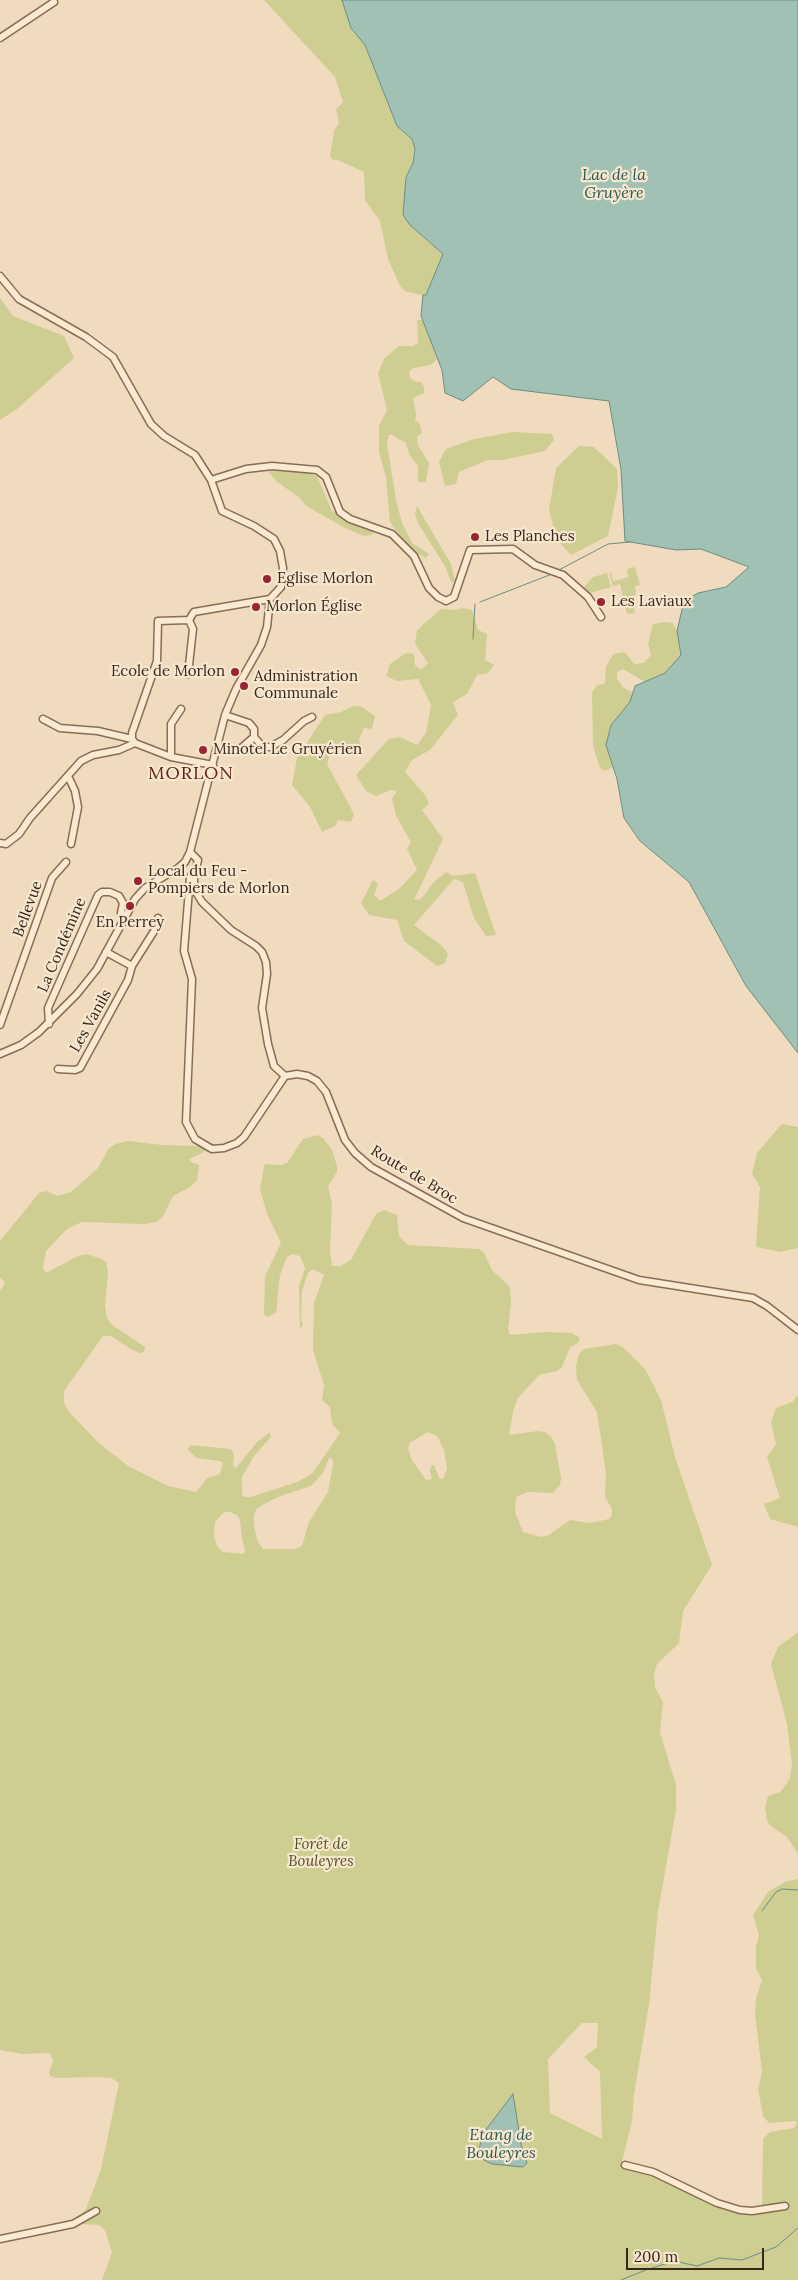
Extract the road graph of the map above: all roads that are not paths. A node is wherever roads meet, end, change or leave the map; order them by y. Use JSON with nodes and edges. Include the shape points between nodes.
{"nodes":[{"id":1,"x":54,"y":2,"type":"dead end"},
{"id":2,"x":0,"y":38,"type":"edge"},
{"id":3,"x":0,"y":276,"type":"edge"},
{"id":4,"x":211,"y":480,"type":"junction"},
{"id":5,"x":270,"y":599,"type":"junction"},
{"id":6,"x":601,"y":617,"type":"dead end"},
{"id":7,"x":189,"y":620,"type":"junction"},
{"id":8,"x":188,"y":674,"type":"dead end"},
{"id":9,"x":181,"y":709,"type":"dead end"},
{"id":10,"x":225,"y":715,"type":"junction"},
{"id":11,"x":312,"y":717,"type":"dead end"},
{"id":12,"x":43,"y":719,"type":"dead end"},
{"id":13,"x":254,"y":737,"type":"junction"},
{"id":14,"x":133,"y":741,"type":"junction"},
{"id":15,"x":217,"y":751,"type":"junction"},
{"id":16,"x":171,"y":757,"type":"junction"},
{"id":17,"x":213,"y":765,"type":"junction"},
{"id":18,"x":68,"y":776,"type":"junction"},
{"id":19,"x":0,"y":843,"type":"edge"},
{"id":20,"x":71,"y":844,"type":"dead end"},
{"id":21,"x":190,"y":852,"type":"junction"},
{"id":22,"x":198,"y":860,"type":"junction"},
{"id":23,"x":66,"y":862,"type":"dead end"},
{"id":24,"x":158,"y":918,"type":"dead end"},
{"id":25,"x":123,"y":920,"type":"junction"},
{"id":26,"x":106,"y":952,"type":"junction"},
{"id":27,"x":132,"y":966,"type":"junction"},
{"id":28,"x":49,"y":1024,"type":"junction"},
{"id":29,"x":0,"y":1025,"type":"edge"},
{"id":30,"x":0,"y":1054,"type":"edge"},
{"id":31,"x":58,"y":1068,"type":"dead end"},
{"id":32,"x":285,"y":1076,"type":"junction"},
{"id":33,"x":798,"y":1330,"type":"edge"},
{"id":34,"x":624,"y":2165,"type":"dead end"},
{"id":35,"x":786,"y":2206,"type":"dead end"},
{"id":36,"x":96,"y":2211,"type":"dead end"},
{"id":37,"x":0,"y":2239,"type":"edge"}],
"edges":[{"from":1,"to":2,"type":"street"},
{"from":3,"to":4,"type":"street","via":[[19,298],[86,337],[113,357],[151,424],[194,455]]},
{"from":4,"to":5,"type":"street","via":[[222,511],[274,539],[280,551],[283,568],[281,587]]},
{"from":4,"to":6,"type":"street","via":[[272,466],[317,470],[326,476],[340,512],[350,519],[392,534],[414,556],[429,588],[438,597],[446,601],[454,597],[470,550],[502,547],[513,549],[536,564],[563,575],[588,597]]},
{"from":5,"to":7,"type":"street","via":[[194,612]]},
{"from":5,"to":10,"type":"street","via":[[261,646]]},
{"from":7,"to":8,"type":"street","via":[[193,629]]},
{"from":7,"to":14,"type":"street","via":[[158,621],[157,661]]},
{"from":9,"to":16,"type":"street","via":[[171,724]]},
{"from":10,"to":13,"type":"street","via":[[249,723],[254,728]]},
{"from":10,"to":15,"type":"street"},
{"from":11,"to":13,"type":"street","via":[[270,747],[263,747]]},
{"from":12,"to":14,"type":"street","via":[[60,728],[98,731]]},
{"from":13,"to":15,"type":"street","via":[[240,749]]},
{"from":14,"to":16,"type":"street"},
{"from":14,"to":18,"type":"street","via":[[81,761]]},
{"from":15,"to":17,"type":"street"},
{"from":16,"to":17,"type":"street"},
{"from":17,"to":21,"type":"street"},
{"from":18,"to":19,"type":"street","via":[[19,834],[6,844]]},
{"from":18,"to":20,"type":"street","via":[[78,807]]},
{"from":21,"to":22,"type":"street"},
{"from":21,"to":25,"type":"street","via":[[178,868],[140,893]]},
{"from":22,"to":32,"type":"street","via":[[201,868],[193,884],[197,895],[231,930],[259,948],[265,959],[267,974],[262,1008],[268,1044],[274,1066]]},
{"from":22,"to":32,"type":"street","via":[[190,877],[184,951],[192,979],[186,1122],[189,1131],[195,1139],[212,1149],[237,1143]]},
{"from":23,"to":29,"type":"street","name":"Bellevue","via":[[52,878]]},
{"from":24,"to":27,"type":"street","name":"Les Vanils","via":[[156,928]]},
{"from":25,"to":26,"type":"street"},
{"from":25,"to":28,"type":"street","name":"La Condémine","via":[[123,903],[119,896],[110,892],[98,895],[48,1008]]},
{"from":26,"to":27,"type":"street"},
{"from":26,"to":28,"type":"street","via":[[87,983]]},
{"from":27,"to":31,"type":"street","name":"Les Vanils","via":[[110,1016],[80,1068]]},
{"from":28,"to":30,"type":"street","via":[[21,1045]]},
{"from":32,"to":33,"type":"street","name":"Route de Broc","via":[[298,1074],[317,1081],[326,1092],[346,1140],[371,1167],[463,1218],[638,1280],[748,1296]]},
{"from":34,"to":35,"type":"street","via":[[654,2172],[717,2203],[740,2210]]},
{"from":36,"to":37,"type":"street","via":[[73,2224]]}]}
